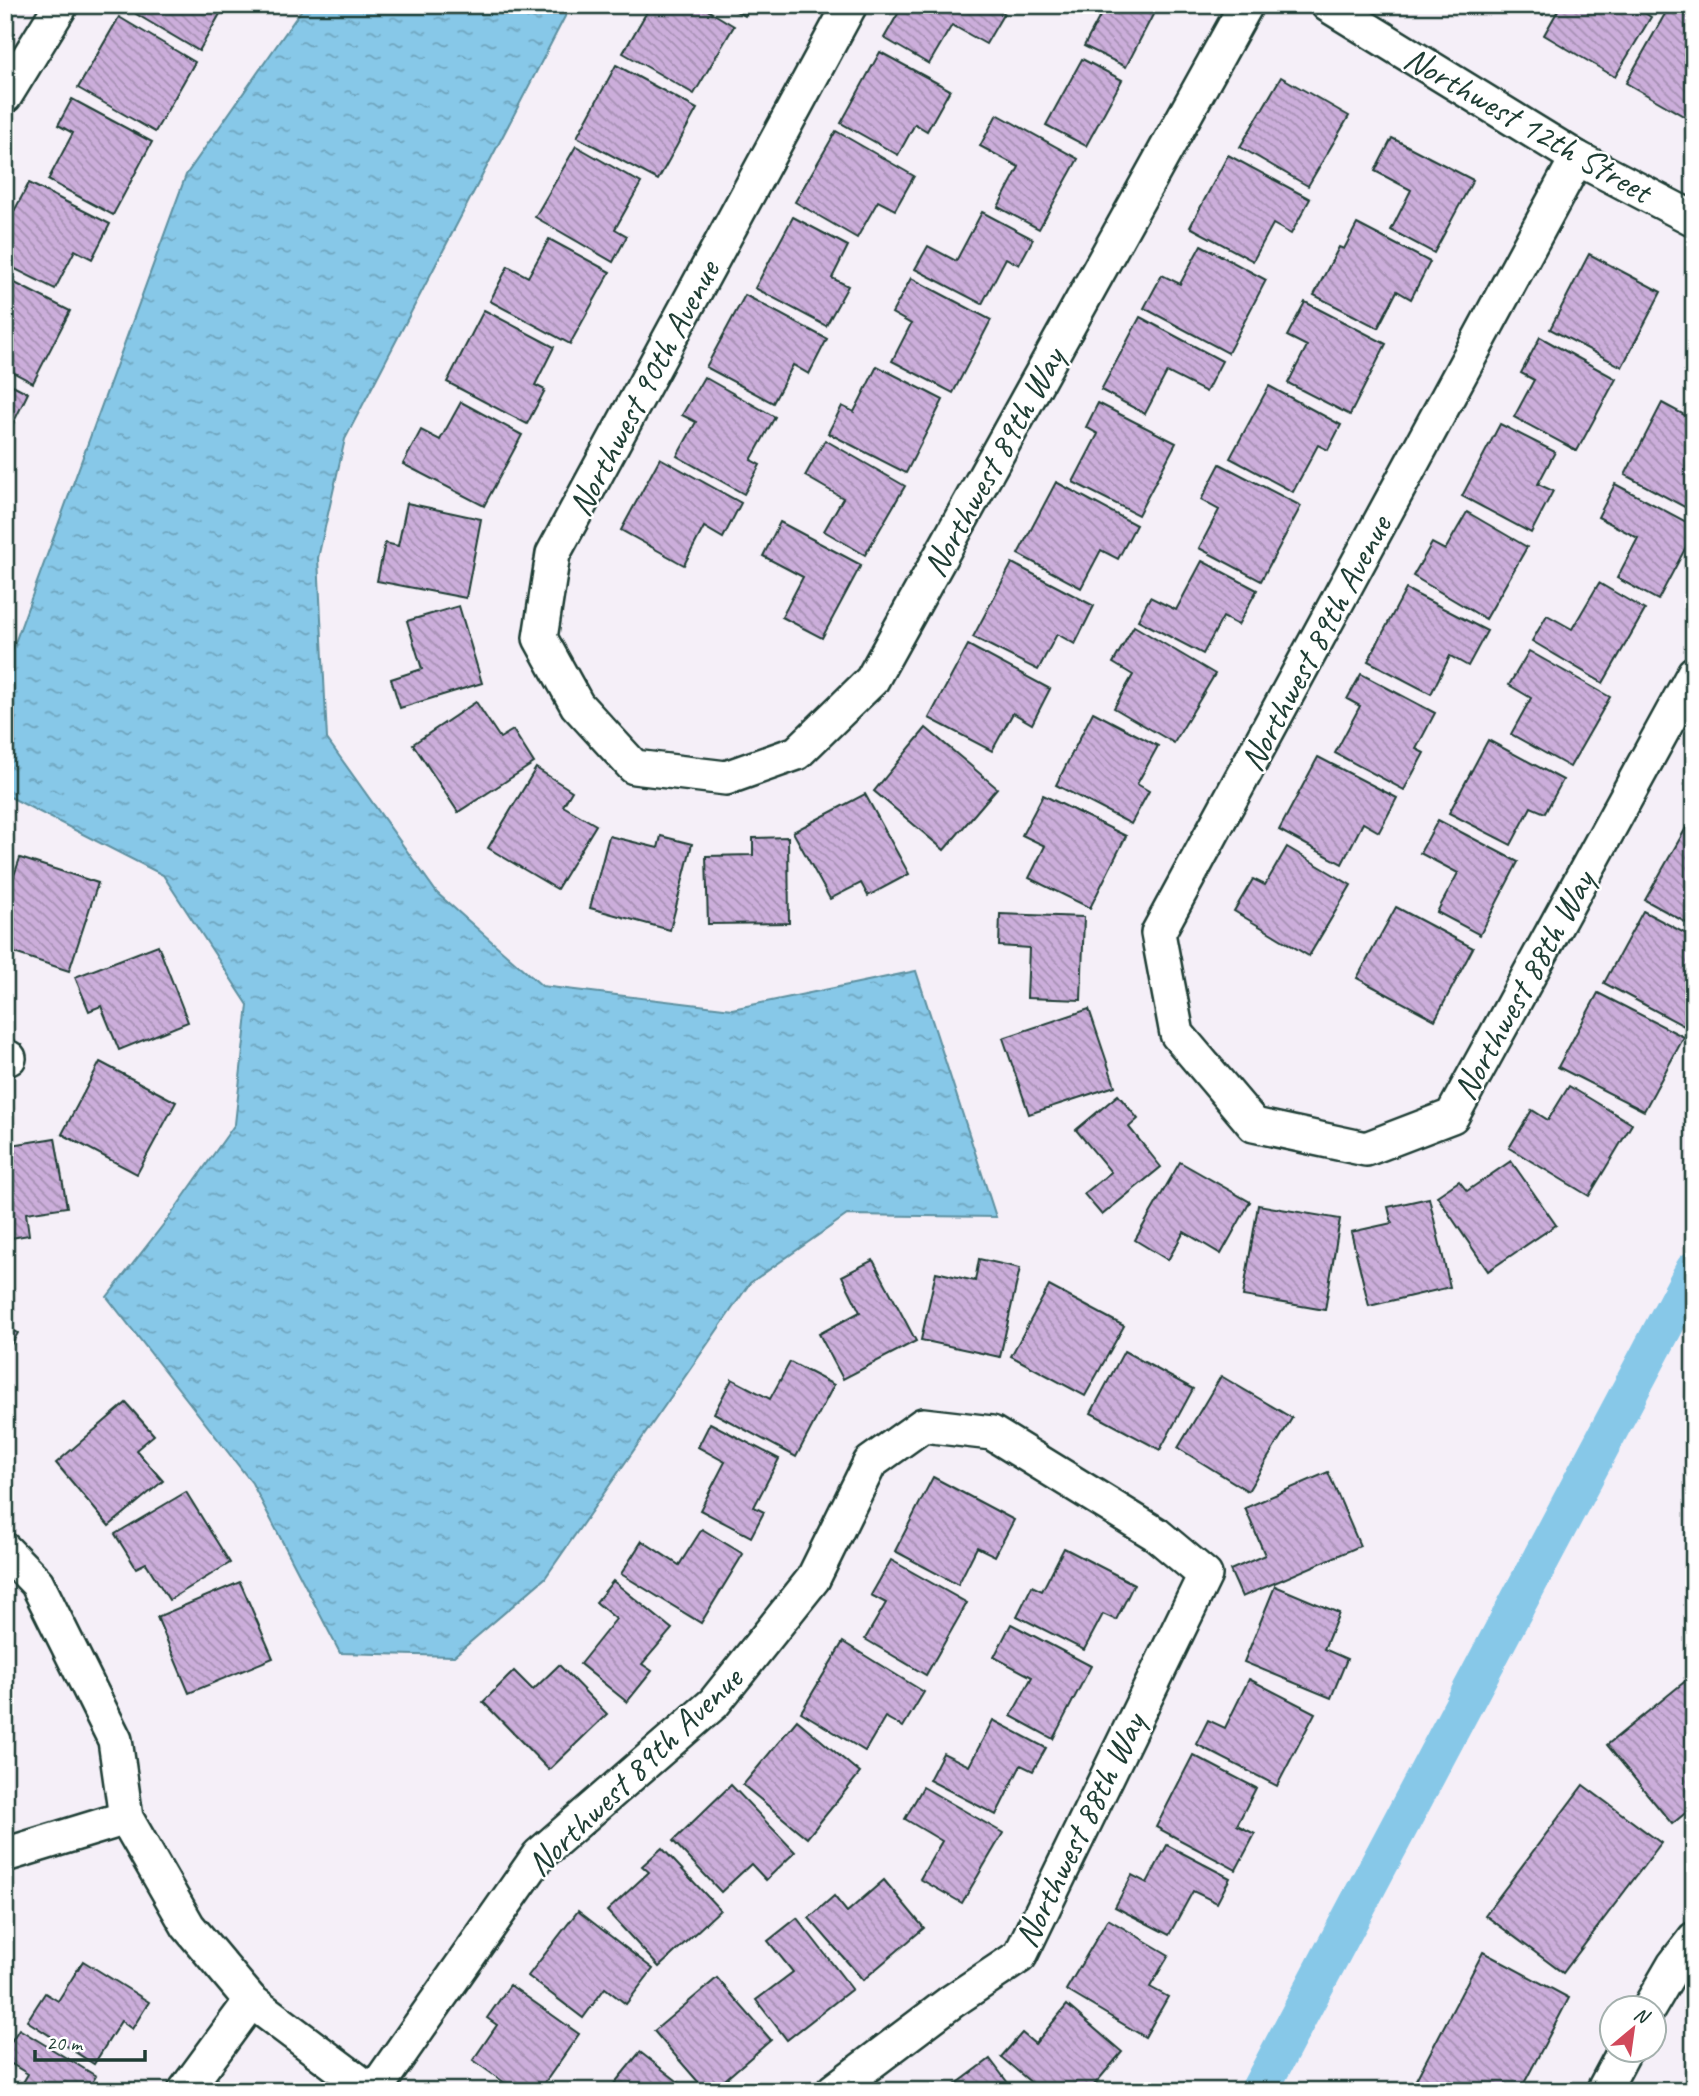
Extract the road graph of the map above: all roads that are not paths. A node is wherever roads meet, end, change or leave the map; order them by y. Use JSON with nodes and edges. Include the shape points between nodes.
{"nodes":[{"id":1,"x":61,"y":5,"type":"edge"},
{"id":2,"x":850,"y":5,"type":"edge"},
{"id":3,"x":1246,"y":5,"type":"edge"},
{"id":4,"x":1328,"y":5,"type":"edge"},
{"id":5,"x":5,"y":96,"type":"edge"},
{"id":6,"x":1577,"y":158,"type":"junction"},
{"id":7,"x":1694,"y":219,"type":"edge"},
{"id":8,"x":1694,"y":673,"type":"edge"},
{"id":9,"x":634,"y":767,"type":"joint"},
{"id":10,"x":1254,"y":1125,"type":"joint"},
{"id":11,"x":5,"y":1550,"type":"edge"},
{"id":12,"x":1205,"y":1575,"type":"joint"},
{"id":13,"x":126,"y":1818,"type":"junction"},
{"id":14,"x":5,"y":1855,"type":"edge"},
{"id":15,"x":1694,"y":1939,"type":"edge"},
{"id":16,"x":1657,"y":1994,"type":"edge"},
{"id":17,"x":251,"y":2001,"type":"junction"},
{"id":18,"x":1617,"y":2064,"type":"edge"},
{"id":19,"x":185,"y":2091,"type":"edge"},
{"id":20,"x":372,"y":2091,"type":"edge"},
{"id":21,"x":833,"y":2091,"type":"edge"},
{"id":22,"x":1602,"y":2091,"type":"edge"}],
"edges":[{"from":1,"to":5,"type":"street"},
{"from":2,"to":9,"type":"street","name":"Northwest 90th Avenue","via":[[553,554],[540,638],[577,705]]},
{"from":3,"to":9,"type":"street","name":"Northwest 89th Way","via":[[872,680],[797,753],[726,778]]},
{"from":4,"to":6,"type":"street","name":"Northwest 12th Street"},
{"from":6,"to":7,"type":"street","name":"Northwest 12th Street"},
{"from":6,"to":10,"type":"street","name":"Northwest 89th Avenue","via":[[1158,933],[1177,1034]]},
{"from":8,"to":10,"type":"street","name":"Northwest 88th Way","via":[[1452,1116],[1366,1149]]},
{"from":11,"to":13,"type":"street","via":[[37,1583],[115,1740]]},
{"from":12,"to":20,"type":"street","name":"Northwest 89th Avenue","via":[[1156,1534],[992,1433],[923,1425],[870,1464],[813,1579],[714,1703],[539,1854]]},
{"from":12,"to":21,"type":"street","name":"Northwest 88th Way","via":[[1020,1956]]},
{"from":13,"to":14,"type":"street"},
{"from":13,"to":17,"type":"street","via":[[188,1926]]},
{"from":15,"to":16,"type":"street"},
{"from":17,"to":19,"type":"street"},
{"from":17,"to":20,"type":"street"},
{"from":18,"to":22,"type":"street"}]}
